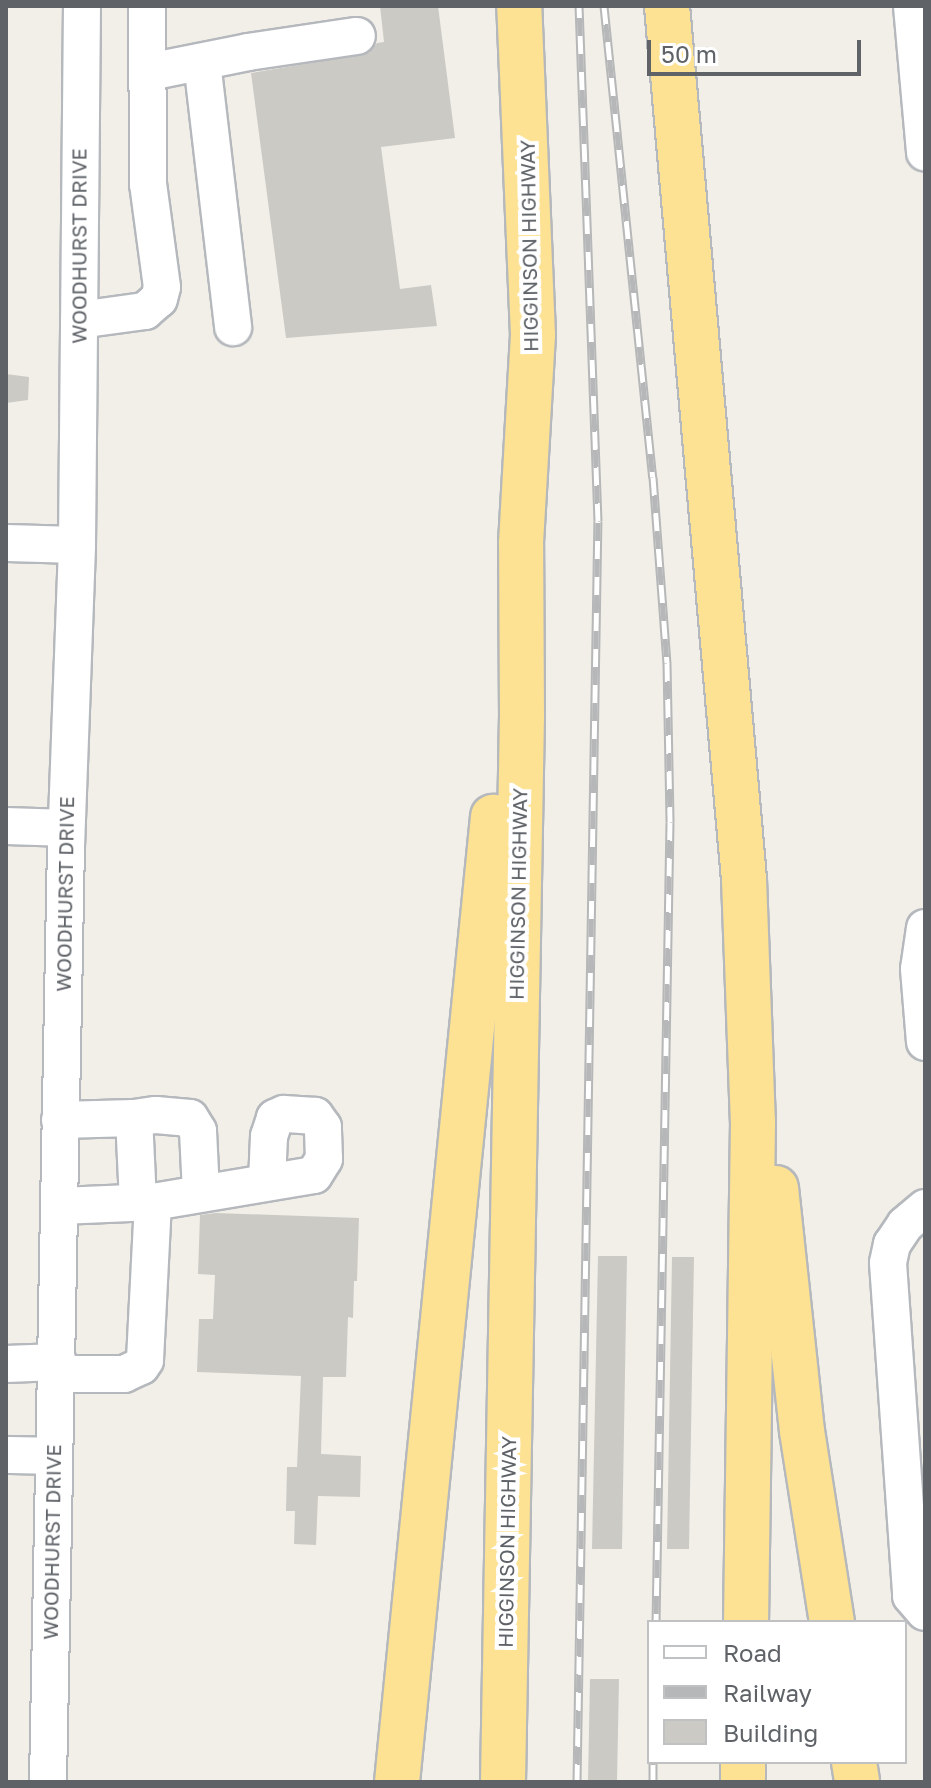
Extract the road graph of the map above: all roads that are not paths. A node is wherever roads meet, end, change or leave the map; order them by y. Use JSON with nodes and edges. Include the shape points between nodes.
{"nodes":[{"id":1,"x":82,"y":6,"type":"edge"},
{"id":2,"x":147,"y":6,"type":"edge"},
{"id":3,"x":519,"y":6,"type":"edge"},
{"id":4,"x":667,"y":6,"type":"edge"},
{"id":5,"x":912,"y":6,"type":"edge"},
{"id":6,"x":357,"y":36,"type":"dead end"},
{"id":7,"x":202,"y":62,"type":"junction"},
{"id":8,"x":149,"y":72,"type":"junction"},
{"id":9,"x":925,"y":152,"type":"edge"},
{"id":10,"x":79,"y":320,"type":"junction"},
{"id":11,"x":233,"y":327,"type":"dead end"},
{"id":12,"x":6,"y":543,"type":"edge"},
{"id":13,"x":521,"y":543,"type":"junction"},
{"id":14,"x":77,"y":545,"type":"junction"},
{"id":15,"x":6,"y":826,"type":"edge"},
{"id":16,"x":66,"y":828,"type":"junction"},
{"id":17,"x":744,"y":879,"type":"junction"},
{"id":18,"x":925,"y":928,"type":"edge"},
{"id":19,"x":925,"y":1042,"type":"edge"},
{"id":20,"x":134,"y":1118,"type":"junction"},
{"id":21,"x":60,"y":1120,"type":"junction"},
{"id":22,"x":267,"y":1182,"type":"dead end"},
{"id":23,"x":201,"y":1193,"type":"junction"},
{"id":24,"x":145,"y":1202,"type":"junction"},
{"id":25,"x":61,"y":1206,"type":"junction"},
{"id":26,"x":925,"y":1208,"type":"edge"},
{"id":27,"x":6,"y":1364,"type":"edge"},
{"id":28,"x":57,"y":1368,"type":"junction"},
{"id":29,"x":6,"y":1455,"type":"edge"},
{"id":30,"x":53,"y":1456,"type":"junction"},
{"id":31,"x":925,"y":1612,"type":"edge"},
{"id":32,"x":746,"y":1620,"type":"edge"},
{"id":33,"x":832,"y":1620,"type":"edge"},
{"id":34,"x":48,"y":1782,"type":"edge"},
{"id":35,"x":397,"y":1782,"type":"edge"},
{"id":36,"x":503,"y":1782,"type":"edge"}],
"edges":[{"from":1,"to":10,"type":"street","name":"WOODHURST DRIVE"},
{"from":2,"to":8,"type":"street"},
{"from":3,"to":13,"type":"highway","name":"HIGGINSON HIGHWAY","via":[[533,335]]},
{"from":4,"to":17,"type":"highway"},
{"from":5,"to":9,"type":"street"},
{"from":6,"to":7,"type":"street"},
{"from":7,"to":8,"type":"street"},
{"from":7,"to":11,"type":"street"},
{"from":8,"to":10,"type":"street","via":[[148,184],[160,259],[159,299],[138,313]]},
{"from":10,"to":14,"type":"street","name":"WOODHURST DRIVE"},
{"from":12,"to":14,"type":"street"},
{"from":13,"to":35,"type":"highway"},
{"from":13,"to":36,"type":"highway","name":"HIGGINSON HIGHWAY"},
{"from":14,"to":16,"type":"street","name":"WOODHURST DRIVE"},
{"from":15,"to":16,"type":"street"},
{"from":16,"to":21,"type":"street","name":"WOODHURST DRIVE"},
{"from":17,"to":32,"type":"highway","via":[[753,1122]]},
{"from":17,"to":33,"type":"highway","via":[[802,1431]]},
{"from":18,"to":19,"type":"street","via":[[919,969]]},
{"from":20,"to":21,"type":"street"},
{"from":20,"to":23,"type":"street","via":[[190,1118],[198,1131]]},
{"from":20,"to":24,"type":"street"},
{"from":21,"to":25,"type":"street","name":"WOODHURST DRIVE"},
{"from":22,"to":23,"type":"street"},
{"from":23,"to":24,"type":"street"},
{"from":24,"to":25,"type":"street"},
{"from":24,"to":28,"type":"street","via":[[145,1360],[124,1374]]},
{"from":25,"to":28,"type":"street","name":"WOODHURST DRIVE"},
{"from":26,"to":31,"type":"street","via":[[898,1234],[888,1263],[911,1596]]},
{"from":27,"to":28,"type":"street"},
{"from":28,"to":30,"type":"street","name":"WOODHURST DRIVE"},
{"from":29,"to":30,"type":"street"},
{"from":30,"to":34,"type":"street","name":"WOODHURST DRIVE"}]}
